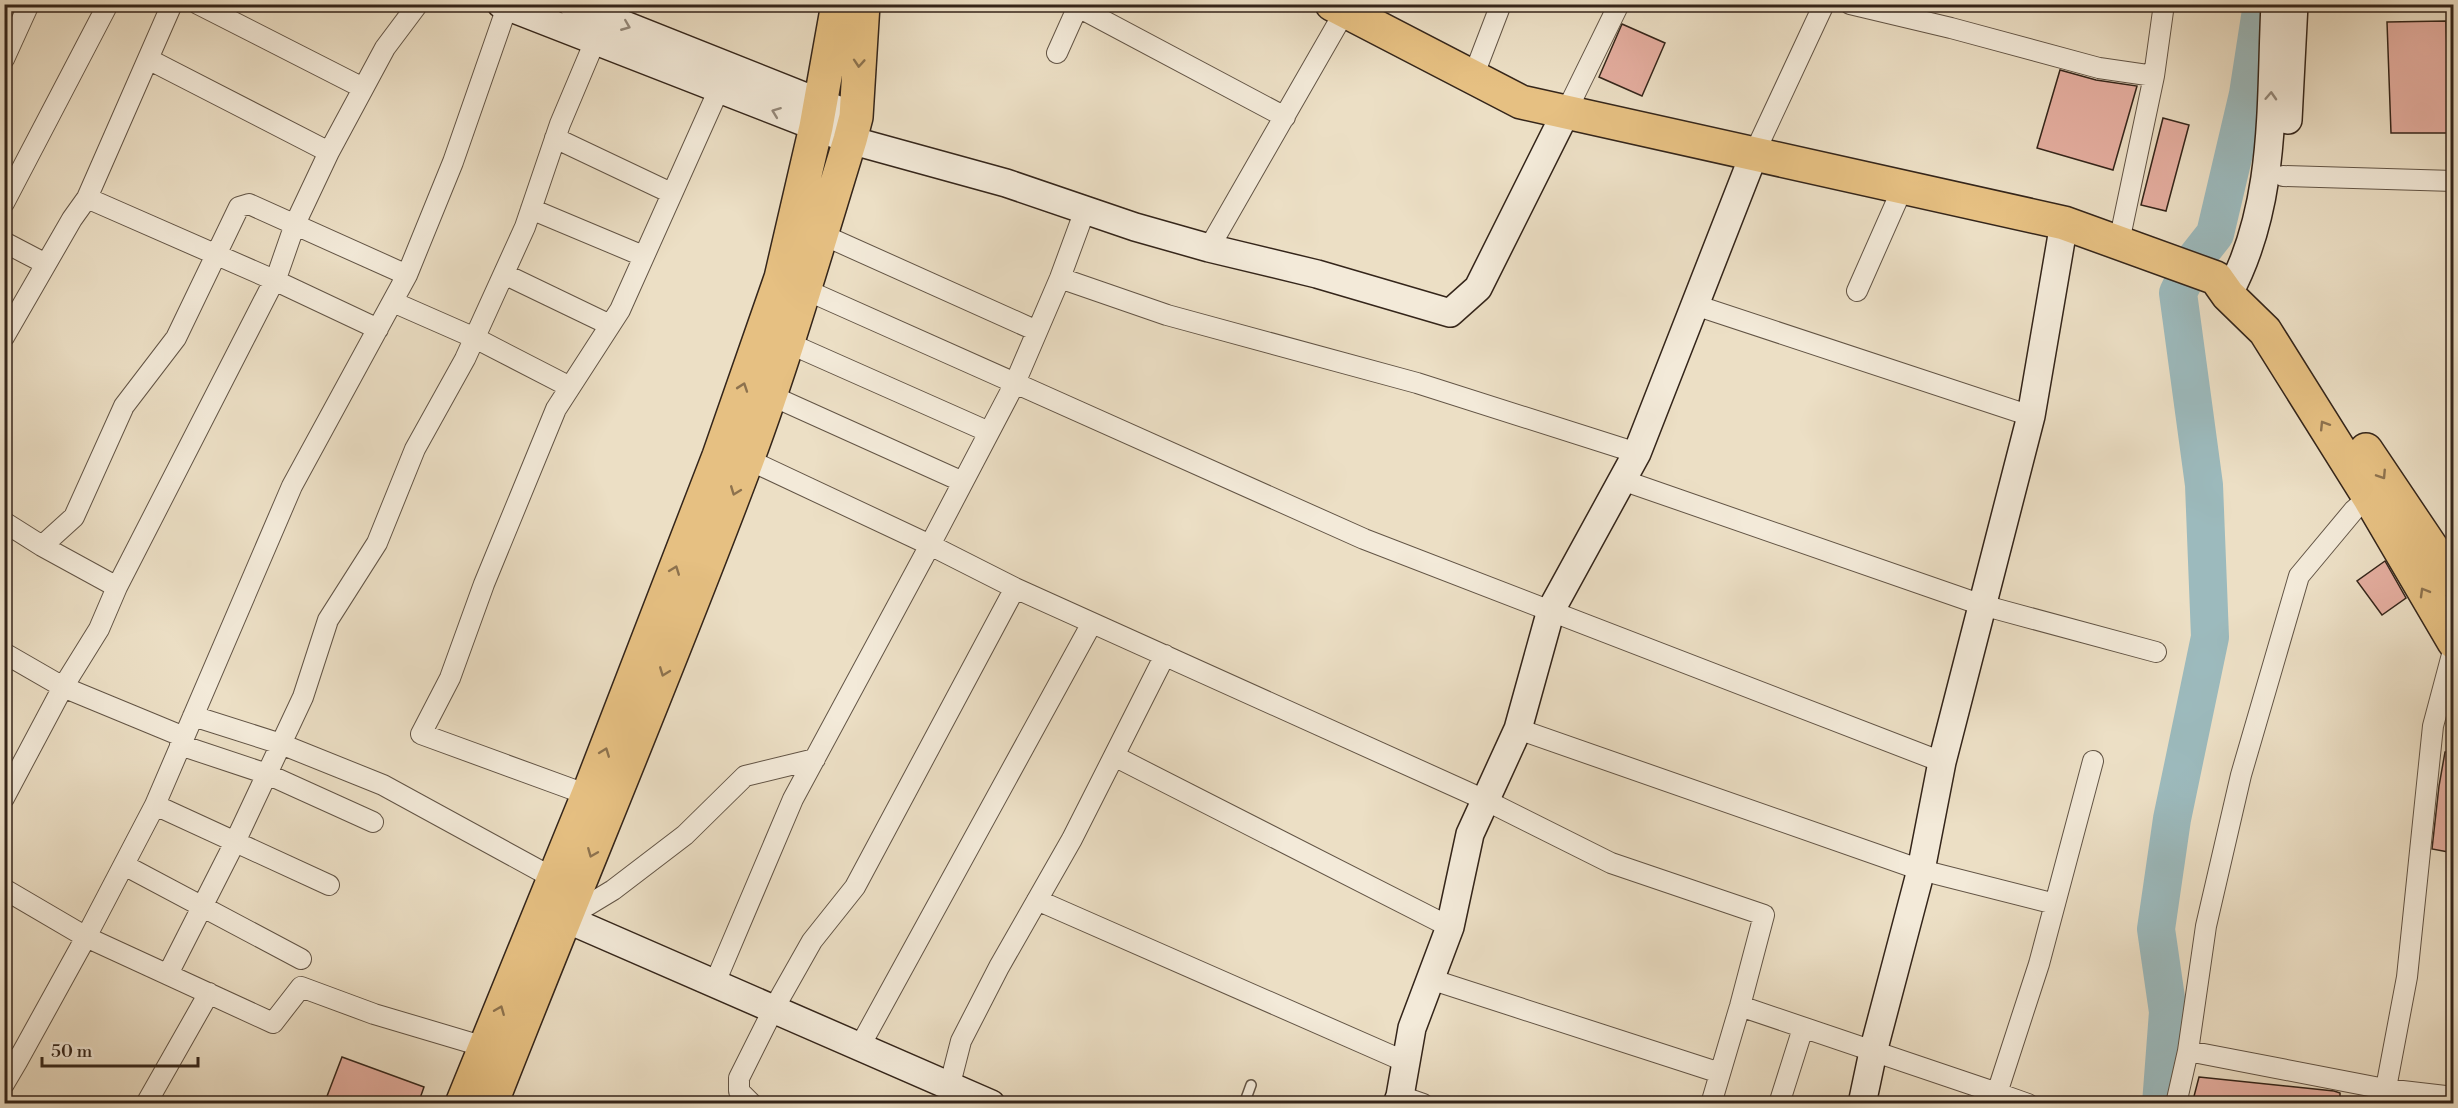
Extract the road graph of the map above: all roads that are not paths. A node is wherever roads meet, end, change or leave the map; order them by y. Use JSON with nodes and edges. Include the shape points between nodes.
{"nodes":[{"id":1,"x":30,"y":4,"type":"edge"},
{"id":2,"x":108,"y":4,"type":"edge"},
{"id":3,"x":172,"y":4,"type":"edge"},
{"id":4,"x":198,"y":4,"type":"edge"},
{"id":5,"x":418,"y":4,"type":"edge"},
{"id":6,"x":572,"y":4,"type":"edge"},
{"id":7,"x":838,"y":4,"type":"edge"},
{"id":8,"x":863,"y":4,"type":"edge"},
{"id":9,"x":1501,"y":4,"type":"edge"},
{"id":10,"x":1619,"y":4,"type":"edge"},
{"id":11,"x":1824,"y":4,"type":"edge"},
{"id":12,"x":1850,"y":4,"type":"edge"},
{"id":13,"x":2164,"y":4,"type":"edge"},
{"id":14,"x":2275,"y":4,"type":"edge"},
{"id":15,"x":2294,"y":4,"type":"edge"},
{"id":16,"x":504,"y":6,"type":"edge"},
{"id":17,"x":1079,"y":6,"type":"edge"},
{"id":18,"x":1342,"y":7,"type":"edge"},
{"id":19,"x":595,"y":41,"type":"junction"},
{"id":20,"x":1057,"y":53,"type":"dead end"},
{"id":21,"x":4,"y":59,"type":"edge"},
{"id":22,"x":148,"y":59,"type":"junction"},
{"id":23,"x":2154,"y":76,"type":"junction"},
{"id":24,"x":1473,"y":77,"type":"junction"},
{"id":25,"x":363,"y":88,"type":"junction"},
{"id":26,"x":719,"y":89,"type":"junction"},
{"id":27,"x":1566,"y":112,"type":"junction"},
{"id":28,"x":818,"y":115,"type":"junction"},
{"id":29,"x":1285,"y":117,"type":"junction"},
{"id":30,"x":853,"y":129,"type":"junction"},
{"id":31,"x":555,"y":138,"type":"junction"},
{"id":32,"x":328,"y":152,"type":"junction"},
{"id":33,"x":1754,"y":154,"type":"junction"},
{"id":34,"x":2283,"y":176,"type":"junction"},
{"id":35,"x":2454,"y":181,"type":"edge"},
{"id":36,"x":1902,"y":187,"type":"junction"},
{"id":37,"x":671,"y":193,"type":"junction"},
{"id":38,"x":87,"y":198,"type":"junction"},
{"id":39,"x":4,"y":204,"type":"edge"},
{"id":40,"x":531,"y":209,"type":"junction"},
{"id":41,"x":1085,"y":210,"type":"junction"},
{"id":42,"x":2064,"y":223,"type":"junction"},
{"id":43,"x":295,"y":224,"type":"junction"},
{"id":44,"x":821,"y":234,"type":"junction"},
{"id":45,"x":4,"y":242,"type":"edge"},
{"id":46,"x":2119,"y":242,"type":"junction"},
{"id":47,"x":1209,"y":248,"type":"junction"},
{"id":48,"x":214,"y":254,"type":"junction"},
{"id":49,"x":643,"y":256,"type":"junction"},
{"id":50,"x":46,"y":264,"type":"junction"},
{"id":51,"x":504,"y":274,"type":"junction"},
{"id":52,"x":407,"y":275,"type":"junction"},
{"id":53,"x":1060,"y":278,"type":"junction"},
{"id":54,"x":274,"y":280,"type":"junction"},
{"id":55,"x":2226,"y":281,"type":"junction"},
{"id":56,"x":804,"y":289,"type":"junction"},
{"id":57,"x":1857,"y":291,"type":"dead end"},
{"id":58,"x":393,"y":302,"type":"junction"},
{"id":59,"x":1695,"y":305,"type":"junction"},
{"id":60,"x":610,"y":325,"type":"junction"},
{"id":61,"x":378,"y":329,"type":"junction"},
{"id":62,"x":1037,"y":331,"type":"junction"},
{"id":63,"x":4,"y":337,"type":"edge"},
{"id":64,"x":475,"y":338,"type":"junction"},
{"id":65,"x":786,"y":342,"type":"junction"},
{"id":66,"x":1015,"y":383,"type":"junction"},
{"id":67,"x":570,"y":387,"type":"junction"},
{"id":68,"x":770,"y":394,"type":"junction"},
{"id":69,"x":2031,"y":416,"type":"junction"},
{"id":70,"x":989,"y":432,"type":"junction"},
{"id":71,"x":1637,"y":453,"type":"junction"},
{"id":72,"x":747,"y":459,"type":"junction"},
{"id":73,"x":1622,"y":480,"type":"junction"},
{"id":74,"x":963,"y":482,"type":"junction"},
{"id":75,"x":2369,"y":497,"type":"junction"},
{"id":76,"x":4,"y":522,"type":"edge"},
{"id":77,"x":930,"y":545,"type":"junction"},
{"id":78,"x":42,"y":546,"type":"junction"},
{"id":79,"x":2454,"y":581,"type":"edge"},
{"id":80,"x":117,"y":587,"type":"junction"},
{"id":81,"x":1015,"y":588,"type":"junction"},
{"id":82,"x":1982,"y":605,"type":"junction"},
{"id":83,"x":1551,"y":610,"type":"junction"},
{"id":84,"x":1092,"y":623,"type":"junction"},
{"id":85,"x":2454,"y":644,"type":"edge"},
{"id":86,"x":2156,"y":652,"type":"dead end"},
{"id":87,"x":4,"y":653,"type":"edge"},
{"id":88,"x":1165,"y":655,"type":"junction"},
{"id":89,"x":63,"y":687,"type":"junction"},
{"id":90,"x":193,"y":716,"type":"junction"},
{"id":91,"x":1518,"y":729,"type":"junction"},
{"id":92,"x":182,"y":741,"type":"junction"},
{"id":93,"x":281,"y":744,"type":"junction"},
{"id":94,"x":1114,"y":756,"type":"junction"},
{"id":95,"x":816,"y":759,"type":"junction"},
{"id":96,"x":2092,"y":761,"type":"dead end"},
{"id":97,"x":1942,"y":762,"type":"junction"},
{"id":98,"x":267,"y":774,"type":"junction"},
{"id":99,"x":588,"y":795,"type":"junction"},
{"id":100,"x":4,"y":798,"type":"edge"},
{"id":101,"x":1485,"y":800,"type":"junction"},
{"id":102,"x":155,"y":805,"type":"junction"},
{"id":103,"x":373,"y":822,"type":"dead end"},
{"id":104,"x":235,"y":842,"type":"junction"},
{"id":105,"x":124,"y":865,"type":"junction"},
{"id":106,"x":1921,"y":870,"type":"junction"},
{"id":107,"x":329,"y":885,"type":"dead end"},
{"id":108,"x":4,"y":889,"type":"edge"},
{"id":109,"x":1037,"y":900,"type":"junction"},
{"id":110,"x":554,"y":902,"type":"junction"},
{"id":111,"x":2055,"y":904,"type":"junction"},
{"id":112,"x":202,"y":908,"type":"junction"},
{"id":113,"x":1450,"y":927,"type":"junction"},
{"id":114,"x":86,"y":937,"type":"junction"},
{"id":115,"x":301,"y":958,"type":"dead end"},
{"id":116,"x":168,"y":974,"type":"junction"},
{"id":117,"x":1430,"y":979,"type":"junction"},
{"id":118,"x":714,"y":985,"type":"junction"},
{"id":119,"x":209,"y":993,"type":"junction"},
{"id":120,"x":1740,"y":1006,"type":"junction"},
{"id":121,"x":773,"y":1010,"type":"junction"},
{"id":122,"x":1803,"y":1028,"type":"junction"},
{"id":123,"x":860,"y":1046,"type":"junction"},
{"id":124,"x":485,"y":1047,"type":"junction"},
{"id":125,"x":1873,"y":1052,"type":"junction"},
{"id":126,"x":2188,"y":1052,"type":"junction"},
{"id":127,"x":11,"y":1059,"type":"edge"},
{"id":128,"x":1406,"y":1062,"type":"junction"},
{"id":129,"x":1720,"y":1072,"type":"junction"},
{"id":130,"x":4,"y":1084,"type":"edge"},
{"id":131,"x":950,"y":1084,"type":"junction"},
{"id":132,"x":1251,"y":1085,"type":"dead end"},
{"id":133,"x":1997,"y":1093,"type":"junction"},
{"id":134,"x":2384,"y":1096,"type":"edge"},
{"id":135,"x":2454,"y":1097,"type":"edge"},
{"id":136,"x":1406,"y":1101,"type":"edge"},
{"id":137,"x":146,"y":1104,"type":"edge"},
{"id":138,"x":462,"y":1104,"type":"edge"},
{"id":139,"x":491,"y":1104,"type":"edge"},
{"id":140,"x":752,"y":1104,"type":"edge"},
{"id":141,"x":991,"y":1104,"type":"edge"},
{"id":142,"x":1244,"y":1104,"type":"edge"},
{"id":143,"x":1711,"y":1104,"type":"edge"},
{"id":144,"x":1779,"y":1104,"type":"edge"},
{"id":145,"x":1862,"y":1104,"type":"edge"},
{"id":146,"x":2028,"y":1104,"type":"edge"},
{"id":147,"x":2176,"y":1104,"type":"edge"}],
"edges":[{"from":1,"to":21,"type":"street"},
{"from":2,"to":39,"type":"street"},
{"from":3,"to":22,"type":"street"},
{"from":4,"to":25,"type":"street"},
{"from":5,"to":25,"type":"street","via":[[385,48]]},
{"from":6,"to":28,"type":"street","one_way":true},
{"from":7,"to":28,"type":"highway"},
{"from":8,"to":30,"type":"highway","one_way":true},
{"from":9,"to":24,"type":"street"},
{"from":10,"to":27,"type":"street"},
{"from":11,"to":33,"type":"street"},
{"from":12,"to":23,"type":"street","via":[[2099,68]]},
{"from":13,"to":23,"type":"street"},
{"from":55,"to":14,"type":"street","one_way":true,"via":[[2258,220],[2267,172]]},
{"from":15,"to":34,"type":"street"},
{"from":16,"to":19,"type":"street"},
{"from":16,"to":52,"type":"street","via":[[453,162]]},
{"from":17,"to":20,"type":"street"},
{"from":17,"to":29,"type":"street"},
{"from":18,"to":24,"type":"highway"},
{"from":18,"to":29,"type":"street"},
{"from":19,"to":26,"type":"street"},
{"from":19,"to":31,"type":"street"},
{"from":22,"to":32,"type":"street"},
{"from":22,"to":38,"type":"street"},
{"from":23,"to":46,"type":"street"},
{"from":24,"to":27,"type":"highway","via":[[1521,102]]},
{"from":25,"to":32,"type":"street"},
{"from":28,"to":26,"type":"street","one_way":true},
{"from":26,"to":37,"type":"street"},
{"from":27,"to":33,"type":"highway"},
{"from":27,"to":47,"type":"street","via":[[1478,288],[1450,313],[1317,274]]},
{"from":28,"to":30,"type":"street"},
{"from":99,"to":28,"type":"highway","one_way":true,"via":[[719,456],[781,278]]},
{"from":29,"to":47,"type":"street"},
{"from":30,"to":41,"type":"street"},
{"from":30,"to":44,"type":"highway"},
{"from":31,"to":37,"type":"street"},
{"from":31,"to":40,"type":"street"},
{"from":32,"to":43,"type":"street"},
{"from":33,"to":36,"type":"highway"},
{"from":33,"to":59,"type":"street"},
{"from":34,"to":35,"type":"street"},
{"from":34,"to":55,"type":"street","via":[[2273,222]]},
{"from":36,"to":42,"type":"highway"},
{"from":36,"to":57,"type":"street"},
{"from":37,"to":49,"type":"street"},
{"from":38,"to":48,"type":"street"},
{"from":38,"to":50,"type":"street"},
{"from":40,"to":49,"type":"street"},
{"from":40,"to":51,"type":"street"},
{"from":41,"to":47,"type":"street"},
{"from":41,"to":53,"type":"street"},
{"from":42,"to":46,"type":"highway"},
{"from":42,"to":69,"type":"street"},
{"from":43,"to":48,"type":"street","via":[[244,204],[235,212]]},
{"from":43,"to":52,"type":"street"},
{"from":43,"to":54,"type":"street"},
{"from":44,"to":56,"type":"highway"},
{"from":44,"to":62,"type":"street"},
{"from":45,"to":50,"type":"street"},
{"from":46,"to":55,"type":"highway"},
{"from":48,"to":54,"type":"street"},
{"from":48,"to":78,"type":"street","via":[[176,338],[124,406],[74,517]]},
{"from":49,"to":60,"type":"street"},
{"from":50,"to":63,"type":"street"},
{"from":51,"to":60,"type":"street"},
{"from":51,"to":64,"type":"street"},
{"from":52,"to":58,"type":"street"},
{"from":53,"to":62,"type":"street"},
{"from":53,"to":71,"type":"street","via":[[1167,315],[1417,383]]},
{"from":54,"to":61,"type":"street"},
{"from":54,"to":80,"type":"street"},
{"from":75,"to":55,"type":"highway","one_way":true,"via":[[2265,331]]},
{"from":55,"to":79,"type":"highway","one_way":true,"via":[[2257,292],[2276,314]]},
{"from":56,"to":65,"type":"highway"},
{"from":56,"to":66,"type":"street"},
{"from":58,"to":61,"type":"street"},
{"from":58,"to":64,"type":"street"},
{"from":59,"to":69,"type":"street"},
{"from":59,"to":71,"type":"street"},
{"from":60,"to":67,"type":"street"},
{"from":61,"to":90,"type":"street","via":[[292,486]]},
{"from":62,"to":66,"type":"street"},
{"from":64,"to":67,"type":"street"},
{"from":64,"to":93,"type":"street","via":[[415,449],[377,543],[328,620],[303,696]]},
{"from":65,"to":68,"type":"highway"},
{"from":65,"to":70,"type":"street"},
{"from":66,"to":70,"type":"street"},
{"from":66,"to":83,"type":"street","via":[[1364,539]]},
{"from":67,"to":99,"type":"street","via":[[556,409],[450,678],[421,734]]},
{"from":68,"to":72,"type":"highway"},
{"from":68,"to":74,"type":"street"},
{"from":69,"to":82,"type":"street"},
{"from":70,"to":74,"type":"street"},
{"from":71,"to":73,"type":"street"},
{"from":72,"to":77,"type":"street"},
{"from":72,"to":110,"type":"highway","one_way":true},
{"from":73,"to":82,"type":"street"},
{"from":73,"to":83,"type":"street"},
{"from":74,"to":77,"type":"street"},
{"from":85,"to":75,"type":"highway","one_way":true},
{"from":75,"to":126,"type":"street","via":[[2299,576],[2241,776],[2206,926]]},
{"from":76,"to":78,"type":"street"},
{"from":77,"to":81,"type":"street"},
{"from":77,"to":95,"type":"street"},
{"from":78,"to":80,"type":"street"},
{"from":80,"to":89,"type":"street","via":[[99,628]]},
{"from":81,"to":84,"type":"street"},
{"from":81,"to":121,"type":"street","via":[[855,887],[812,941]]},
{"from":82,"to":86,"type":"street"},
{"from":82,"to":97,"type":"street"},
{"from":83,"to":91,"type":"street"},
{"from":83,"to":97,"type":"street"},
{"from":84,"to":88,"type":"street"},
{"from":84,"to":123,"type":"street"},
{"from":85,"to":134,"type":"street","via":[[2433,726],[2407,976]]},
{"from":87,"to":89,"type":"street"},
{"from":88,"to":94,"type":"street"},
{"from":88,"to":101,"type":"street"},
{"from":89,"to":92,"type":"street"},
{"from":89,"to":100,"type":"street"},
{"from":90,"to":92,"type":"street"},
{"from":90,"to":93,"type":"street"},
{"from":91,"to":101,"type":"street"},
{"from":91,"to":106,"type":"street"},
{"from":92,"to":98,"type":"street"},
{"from":92,"to":102,"type":"street"},
{"from":93,"to":98,"type":"street"},
{"from":93,"to":110,"type":"street","via":[[409,798]]},
{"from":94,"to":109,"type":"street"},
{"from":94,"to":113,"type":"street"},
{"from":95,"to":110,"type":"street","via":[[745,776],[685,836],[613,890]]},
{"from":95,"to":118,"type":"street","via":[[793,799]]},
{"from":96,"to":111,"type":"street"},
{"from":97,"to":106,"type":"street"},
{"from":98,"to":103,"type":"street"},
{"from":98,"to":104,"type":"street"},
{"from":99,"to":110,"type":"highway"},
{"from":101,"to":113,"type":"street","via":[[1470,834]]},
{"from":101,"to":120,"type":"street","via":[[1611,863],[1764,915]]},
{"from":102,"to":104,"type":"street"},
{"from":102,"to":105,"type":"street"},
{"from":104,"to":107,"type":"street"},
{"from":104,"to":112,"type":"street"},
{"from":105,"to":112,"type":"street"},
{"from":105,"to":114,"type":"street"},
{"from":106,"to":111,"type":"street"},
{"from":106,"to":125,"type":"street"},
{"from":108,"to":114,"type":"street"},
{"from":109,"to":128,"type":"street"},
{"from":109,"to":131,"type":"street","via":[[961,1041]]},
{"from":110,"to":118,"type":"street"},
{"from":124,"to":110,"type":"highway","one_way":true},
{"from":110,"to":139,"type":"highway"},
{"from":111,"to":133,"type":"street"},
{"from":112,"to":115,"type":"street"},
{"from":112,"to":116,"type":"street"},
{"from":113,"to":117,"type":"street"},
{"from":114,"to":116,"type":"street"},
{"from":114,"to":127,"type":"street"},
{"from":116,"to":119,"type":"street"},
{"from":117,"to":128,"type":"street","via":[[1412,1028]]},
{"from":117,"to":129,"type":"street"},
{"from":118,"to":121,"type":"street"},
{"from":119,"to":124,"type":"street","via":[[273,1023],[301,987],[374,1014]]},
{"from":119,"to":137,"type":"street"},
{"from":120,"to":122,"type":"street"},
{"from":120,"to":129,"type":"street"},
{"from":121,"to":123,"type":"street"},
{"from":121,"to":140,"type":"street","via":[[738,1086]]},
{"from":122,"to":125,"type":"street"},
{"from":122,"to":144,"type":"street"},
{"from":123,"to":131,"type":"street"},
{"from":124,"to":138,"type":"highway"},
{"from":125,"to":133,"type":"street"},
{"from":125,"to":145,"type":"street"},
{"from":126,"to":134,"type":"street"},
{"from":126,"to":147,"type":"street"},
{"from":127,"to":130,"type":"street"},
{"from":128,"to":136,"type":"street"},
{"from":129,"to":143,"type":"street"},
{"from":131,"to":141,"type":"street"},
{"from":132,"to":142,"type":"lane"},
{"from":133,"to":146,"type":"street"},
{"from":134,"to":135,"type":"street"}]}
